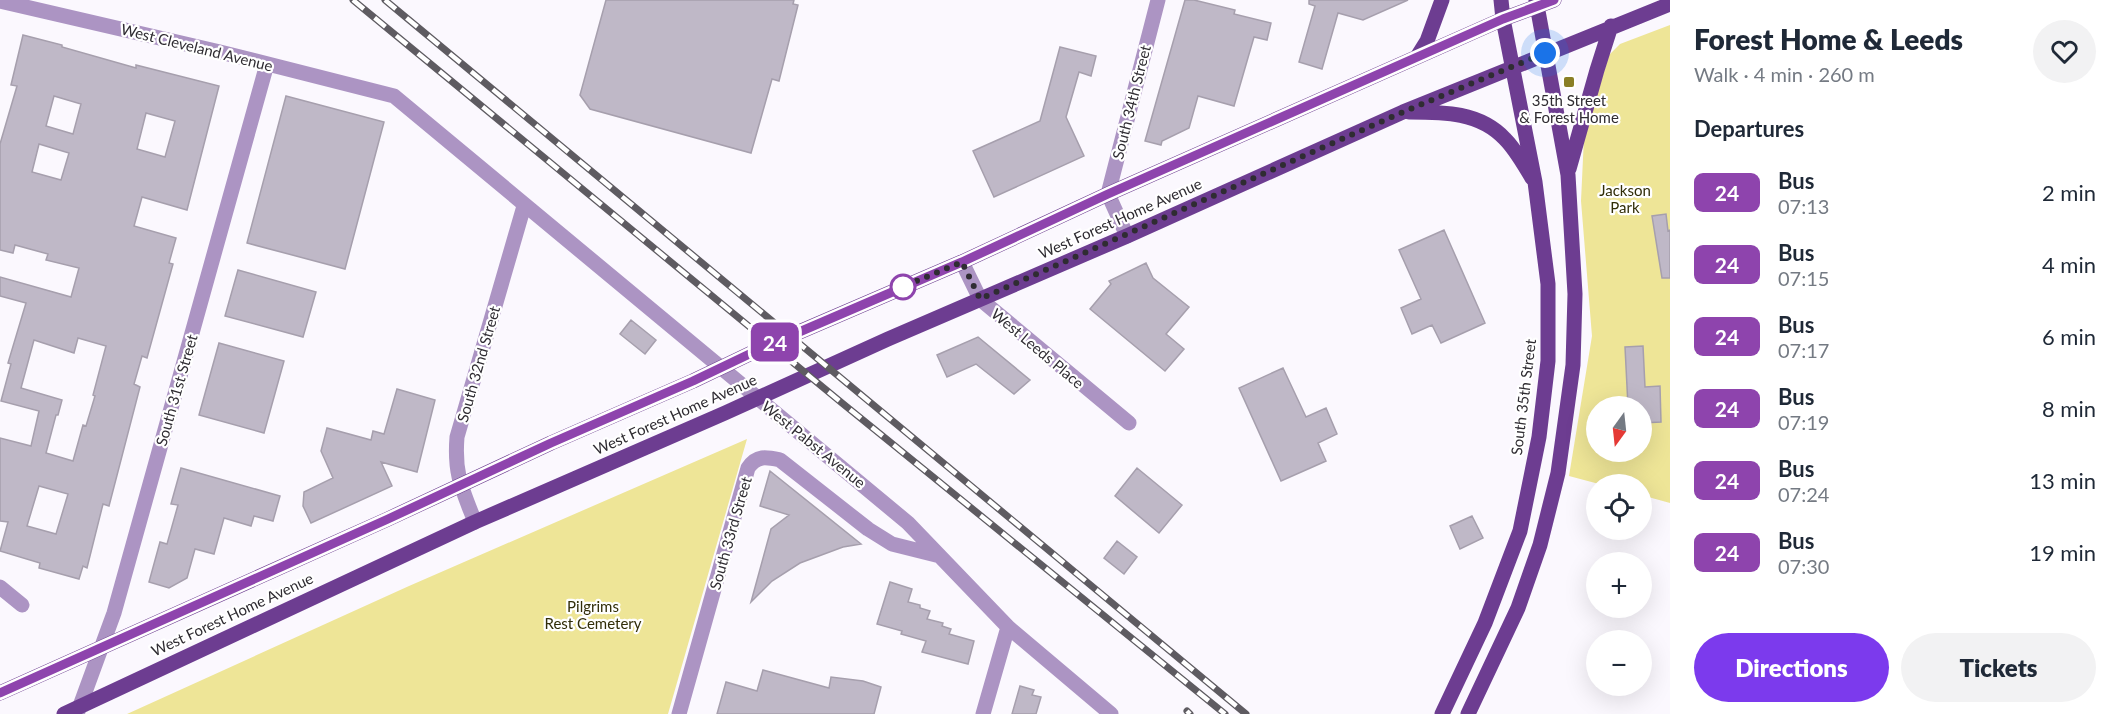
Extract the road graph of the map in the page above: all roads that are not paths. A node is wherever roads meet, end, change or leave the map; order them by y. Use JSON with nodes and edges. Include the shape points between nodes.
{"nodes":[{"id":1,"x":1158,"y":0,"type":"edge"},
{"id":2,"x":1442,"y":0,"type":"edge"},
{"id":3,"x":1501,"y":0,"type":"edge"},
{"id":4,"x":1554,"y":0,"type":"edge"},
{"id":5,"x":0,"y":1,"type":"edge"},
{"id":6,"x":1536,"y":3,"type":"edge"},
{"id":7,"x":1670,"y":3,"type":"edge"},
{"id":8,"x":1503,"y":19,"type":"junction"},
{"id":9,"x":1611,"y":26,"type":"junction"},
{"id":10,"x":1545,"y":53,"type":"junction"},
{"id":11,"x":1417,"y":57,"type":"junction"},
{"id":12,"x":267,"y":64,"type":"junction"},
{"id":13,"x":1514,"y":66,"type":"junction"},
{"id":14,"x":394,"y":96,"type":"joint"},
{"id":15,"x":1403,"y":112,"type":"junction"},
{"id":16,"x":1568,"y":175,"type":"junction"},
{"id":17,"x":1535,"y":182,"type":"junction"},
{"id":18,"x":1108,"y":194,"type":"junction"},
{"id":19,"x":524,"y":206,"type":"junction"},
{"id":20,"x":1127,"y":236,"type":"junction"},
{"id":21,"x":962,"y":262,"type":"junction"},
{"id":22,"x":980,"y":299,"type":"junction"},
{"id":23,"x":1129,"y":423,"type":"dead end"},
{"id":24,"x":460,"y":485,"type":"junction"},
{"id":25,"x":475,"y":522,"type":"junction"},
{"id":26,"x":941,"y":556,"type":"junction"},
{"id":27,"x":0,"y":587,"type":"edge"},
{"id":28,"x":22,"y":605,"type":"dead end"},
{"id":29,"x":1008,"y":627,"type":"junction"},
{"id":30,"x":101,"y":647,"type":"junction"},
{"id":31,"x":0,"y":693,"type":"edge"},
{"id":32,"x":79,"y":710,"type":"edge"},
{"id":33,"x":64,"y":714,"type":"edge"},
{"id":34,"x":680,"y":714,"type":"edge"},
{"id":35,"x":983,"y":714,"type":"edge"},
{"id":36,"x":1111,"y":714,"type":"edge"},
{"id":37,"x":1442,"y":714,"type":"edge"},
{"id":38,"x":1468,"y":714,"type":"edge"}],
"edges":[{"from":1,"to":18,"type":"street","name":"South 34th Street"},
{"from":2,"to":11,"type":"main road"},
{"from":3,"to":8,"type":"main road","name":"South 35th Street"},
{"from":4,"to":6,"type":"main road","name":"West Forest Home Avenue"},
{"from":5,"to":12,"type":"street","name":"West Cleveland Avenue"},
{"from":6,"to":8,"type":"main road","name":"West Forest Home Avenue"},
{"from":6,"to":10,"type":"main road"},
{"from":7,"to":9,"type":"main road","name":"West Forest Home Avenue"},
{"from":8,"to":11,"type":"main road","name":"West Forest Home Avenue"},
{"from":8,"to":13,"type":"main road","name":"South 35th Street"},
{"from":9,"to":10,"type":"main road","name":"West Forest Home Avenue"},
{"from":9,"to":16,"type":"main road"},
{"from":10,"to":13,"type":"main road","name":"West Forest Home Avenue"},
{"from":10,"to":16,"type":"main road"},
{"from":11,"to":18,"type":"main road","name":"West Forest Home Avenue"},
{"from":12,"to":14,"type":"street","name":"West Cleveland Avenue"},
{"from":12,"to":30,"type":"street","name":"South 31st Street","via":[[114,613]]},
{"from":13,"to":15,"type":"main road","name":"West Forest Home Avenue"},
{"from":13,"to":17,"type":"main road","name":"South 35th Street"},
{"from":14,"to":19,"type":"street","name":"West Pabst Avenue"},
{"from":15,"to":17,"type":"main road","via":[[1446,112],[1485,124],[1505,139]]},
{"from":15,"to":20,"type":"main road","name":"West Forest Home Avenue"},
{"from":16,"to":38,"type":"main road","via":[[1575,294],[1573,365],[1558,473],[1540,545],[1518,608]]},
{"from":17,"to":37,"type":"main road","name":"South 35th Street","via":[[1548,284],[1548,361],[1539,437],[1520,531],[1485,622]]},
{"from":18,"to":20,"type":"street"},
{"from":18,"to":21,"type":"main road","name":"West Forest Home Avenue"},
{"from":19,"to":24,"type":"street","name":"South 32nd Street","via":[[457,437]]},
{"from":19,"to":26,"type":"street","name":"West Pabst Avenue","via":[[865,485]]},
{"from":20,"to":22,"type":"main road","name":"West Forest Home Avenue"},
{"from":21,"to":22,"type":"street","name":"West Leeds Place"},
{"from":21,"to":24,"type":"main road","name":"West Forest Home Avenue"},
{"from":22,"to":23,"type":"street","name":"West Leeds Place"},
{"from":22,"to":25,"type":"main road","name":"West Forest Home Avenue"},
{"from":24,"to":25,"type":"street","name":"South 32nd Street"},
{"from":24,"to":30,"type":"main road","name":"West Forest Home Avenue"},
{"from":25,"to":32,"type":"main road","name":"West Forest Home Avenue"},
{"from":26,"to":29,"type":"street","name":"West Pabst Avenue"},
{"from":26,"to":34,"type":"street","name":"South 33rd Street","via":[[892,544],[780,460],[764,456],[753,460]]},
{"from":27,"to":28,"type":"street"},
{"from":29,"to":35,"type":"street"},
{"from":29,"to":36,"type":"street","name":"West Pabst Avenue"},
{"from":30,"to":31,"type":"main road","name":"West Forest Home Avenue"},
{"from":30,"to":32,"type":"street","name":"South 31st Street"},
{"from":32,"to":33,"type":"main road","name":"West Forest Home Avenue"}]}
